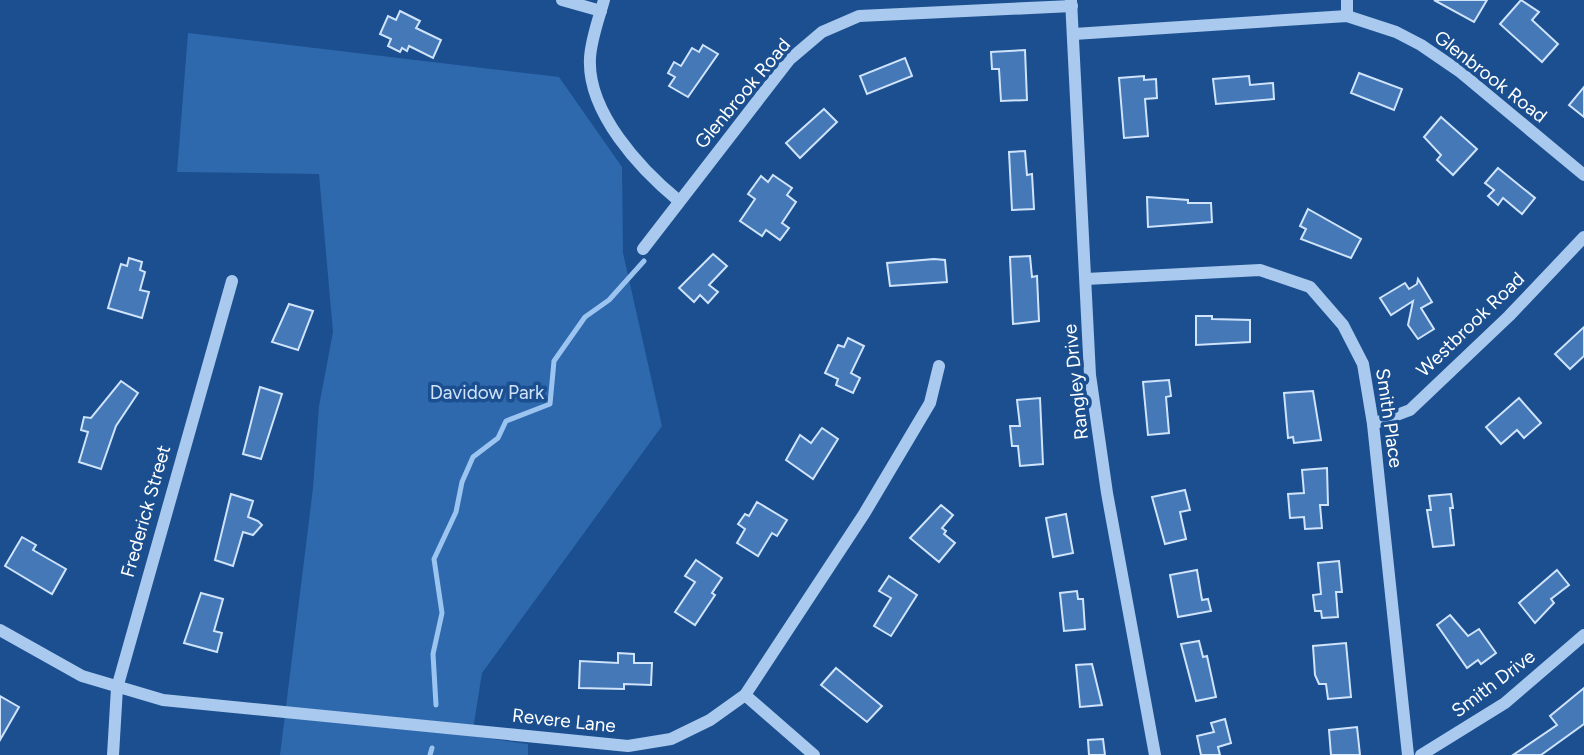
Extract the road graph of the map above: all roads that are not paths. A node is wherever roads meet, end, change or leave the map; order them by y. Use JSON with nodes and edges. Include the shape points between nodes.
{"nodes":[{"id":1,"x":562,"y":0,"type":"edge"},
{"id":2,"x":1347,"y":0,"type":"edge"},
{"id":3,"x":1071,"y":3,"type":"edge"},
{"id":4,"x":602,"y":5,"type":"edge"},
{"id":5,"x":1347,"y":16,"type":"junction"},
{"id":6,"x":1074,"y":34,"type":"junction"},
{"id":7,"x":1584,"y":174,"type":"edge"},
{"id":8,"x":679,"y":201,"type":"junction"},
{"id":9,"x":1584,"y":237,"type":"edge"},
{"id":10,"x":643,"y":249,"type":"dead end"},
{"id":11,"x":1086,"y":279,"type":"junction"},
{"id":12,"x":232,"y":281,"type":"dead end"},
{"id":13,"x":939,"y":366,"type":"dead end"},
{"id":14,"x":1373,"y":424,"type":"junction"},
{"id":15,"x":0,"y":630,"type":"edge"},
{"id":16,"x":1584,"y":635,"type":"edge"},
{"id":17,"x":117,"y":688,"type":"junction"},
{"id":18,"x":745,"y":695,"type":"junction"},
{"id":19,"x":113,"y":755,"type":"edge"},
{"id":20,"x":814,"y":755,"type":"edge"},
{"id":21,"x":1155,"y":755,"type":"edge"},
{"id":22,"x":1408,"y":755,"type":"edge"},
{"id":23,"x":1420,"y":755,"type":"edge"}],
"edges":[{"from":1,"to":4,"type":"street"},
{"from":2,"to":5,"type":"street"},
{"from":3,"to":6,"type":"street","name":"Rangley Drive"},
{"from":3,"to":8,"type":"street","name":"Glenbrook Road","via":[[859,16],[822,32],[789,60]]},
{"from":4,"to":8,"type":"street","via":[[590,58],[594,93],[645,173]]},
{"from":5,"to":6,"type":"street","name":"Glenbrook Road"},
{"from":5,"to":7,"type":"street","name":"Glenbrook Road","via":[[1421,45]]},
{"from":6,"to":11,"type":"street","name":"Rangley Drive"},
{"from":8,"to":10,"type":"street","name":"Glenbrook Road"},
{"from":9,"to":14,"type":"street","name":"Westbrook Road","via":[[1410,410]]},
{"from":11,"to":14,"type":"street","name":"Smith Place","via":[[1260,270],[1310,287],[1343,325],[1363,364]]},
{"from":11,"to":21,"type":"street","name":"Rangley Drive","via":[[1090,375],[1101,454]]},
{"from":12,"to":17,"type":"street","name":"Frederick Street"},
{"from":13,"to":18,"type":"street","name":"Revere Lane","via":[[930,403],[864,514]]},
{"from":14,"to":22,"type":"street","name":"Smith Place"},
{"from":15,"to":17,"type":"street","name":"Revere Lane","via":[[82,676]]},
{"from":16,"to":23,"type":"street","name":"Smith Drive","via":[[1505,703]]},
{"from":17,"to":18,"type":"street","name":"Revere Lane","via":[[163,700],[628,746],[671,739],[710,720]]},
{"from":17,"to":19,"type":"street","name":"Frederick Street"},
{"from":18,"to":20,"type":"street"}]}
